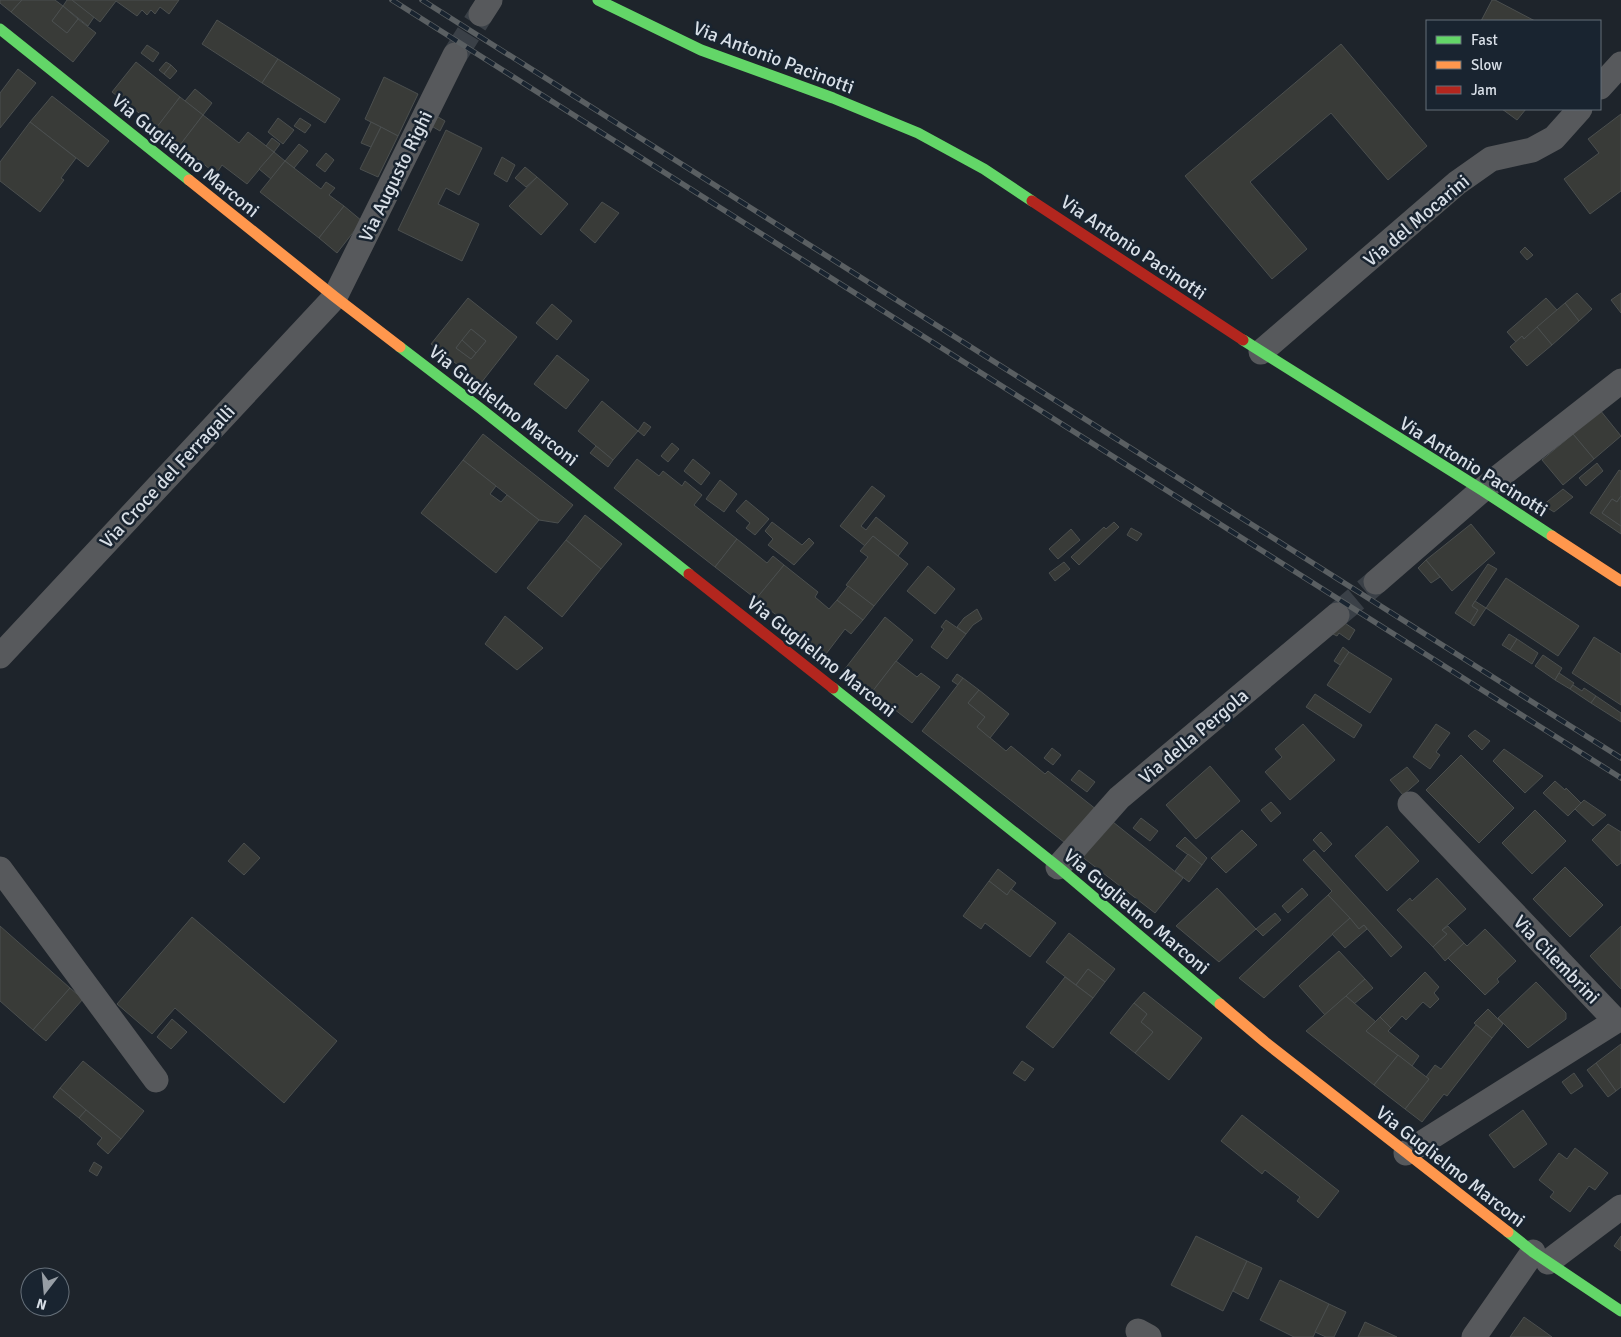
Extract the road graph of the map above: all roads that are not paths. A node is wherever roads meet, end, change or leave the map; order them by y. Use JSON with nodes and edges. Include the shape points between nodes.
{"nodes":[{"id":1,"x":598,"y":0,"type":"edge"},
{"id":2,"x":0,"y":29,"type":"edge"},
{"id":3,"x":455,"y":55,"type":"tunnel mouth"},
{"id":4,"x":1621,"y":64,"type":"edge"},
{"id":5,"x":1601,"y":86,"type":"edge"},
{"id":6,"x":1579,"y":110,"type":"edge"},
{"id":7,"x":335,"y":297,"type":"junction"},
{"id":8,"x":1261,"y":352,"type":"junction"},
{"id":9,"x":1621,"y":381,"type":"edge"},
{"id":10,"x":1482,"y":490,"type":"junction"},
{"id":11,"x":1621,"y":581,"type":"edge"},
{"id":12,"x":1376,"y":582,"type":"tunnel mouth"},
{"id":13,"x":1337,"y":615,"type":"tunnel mouth"},
{"id":14,"x":0,"y":656,"type":"edge"},
{"id":15,"x":1410,"y":804,"type":"dead end"},
{"id":16,"x":1058,"y":867,"type":"junction"},
{"id":17,"x":0,"y":870,"type":"edge"},
{"id":18,"x":156,"y":1080,"type":"dead end"},
{"id":19,"x":1406,"y":1153,"type":"junction"},
{"id":20,"x":1621,"y":1207,"type":"edge"},
{"id":21,"x":1541,"y":1257,"type":"junction"},
{"id":22,"x":1621,"y":1311,"type":"edge"},
{"id":23,"x":1474,"y":1337,"type":"edge"}],
"edges":[{"from":1,"to":8,"type":"street","name":"Via Antonio Pacinotti","via":[[701,50],[833,98],[926,137],[984,168]]},
{"from":2,"to":7,"type":"street","name":"Via Guglielmo Marconi"},
{"from":3,"to":7,"type":"street","name":"Via Augusto Righi"},
{"from":4,"to":5,"type":"street"},
{"from":6,"to":8,"type":"street","name":"Via del Mocarini","via":[[1554,138],[1532,150],[1492,159],[1457,183]]},
{"from":7,"to":14,"type":"street","name":"Via Croce del Ferragalli"},
{"from":7,"to":16,"type":"street","name":"Via Guglielmo Marconi"},
{"from":8,"to":10,"type":"street","name":"Via Antonio Pacinotti"},
{"from":9,"to":10,"type":"street"},
{"from":10,"to":11,"type":"street","name":"Via Antonio Pacinotti"},
{"from":10,"to":12,"type":"street"},
{"from":13,"to":16,"type":"street","name":"Via della Pergola","via":[[1118,798]]},
{"from":15,"to":19,"type":"street","name":"Via Cilembrini","via":[[1616,1021]]},
{"from":16,"to":19,"type":"street","name":"Via Guglielmo Marconi","via":[[1265,1042]]},
{"from":17,"to":18,"type":"street"},
{"from":19,"to":21,"type":"street","name":"Via Guglielmo Marconi"},
{"from":20,"to":21,"type":"street"},
{"from":21,"to":22,"type":"street","name":"Via Guglielmo Marconi"},
{"from":21,"to":23,"type":"street"}]}
